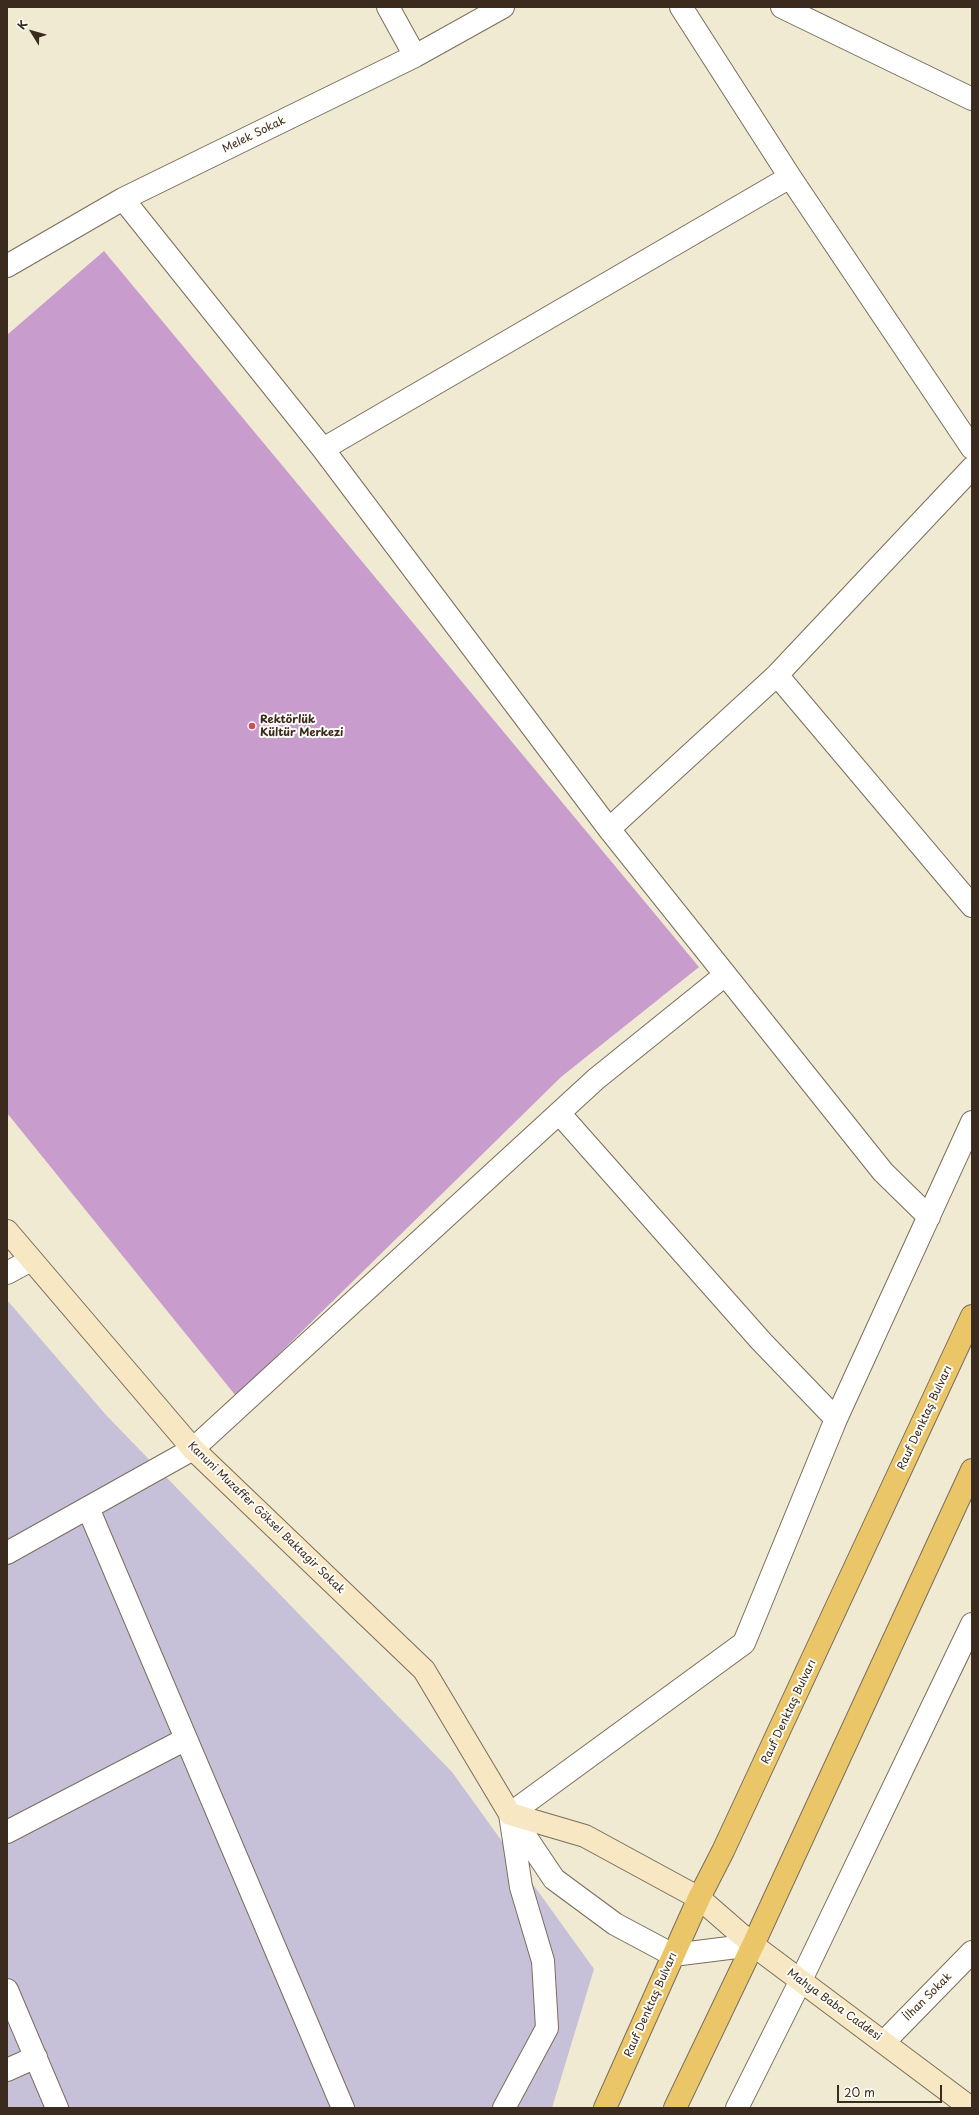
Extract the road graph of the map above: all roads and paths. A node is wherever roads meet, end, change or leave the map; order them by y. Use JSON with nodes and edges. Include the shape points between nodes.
{"nodes":[{"id":1,"x":388,"y":7,"type":"edge"},
{"id":2,"x":503,"y":7,"type":"edge"},
{"id":3,"x":682,"y":7,"type":"edge"},
{"id":4,"x":782,"y":7,"type":"edge"},
{"id":5,"x":415,"y":56,"type":"junction"},
{"id":6,"x":972,"y":99,"type":"edge"},
{"id":7,"x":790,"y":177,"type":"junction"},
{"id":8,"x":123,"y":199,"type":"junction"},
{"id":9,"x":8,"y":264,"type":"edge"},
{"id":10,"x":322,"y":448,"type":"junction"},
{"id":11,"x":972,"y":448,"type":"edge"},
{"id":12,"x":972,"y":468,"type":"edge"},
{"id":13,"x":777,"y":675,"type":"junction"},
{"id":14,"x":609,"y":829,"type":"junction"},
{"id":15,"x":972,"y":906,"type":"edge"},
{"id":16,"x":725,"y":974,"type":"junction"},
{"id":17,"x":560,"y":1113,"type":"junction"},
{"id":18,"x":972,"y":1122,"type":"edge"},
{"id":19,"x":929,"y":1217,"type":"junction"},
{"id":20,"x":7,"y":1231,"type":"edge"},
{"id":21,"x":31,"y":1260,"type":"junction"},
{"id":22,"x":7,"y":1273,"type":"edge"},
{"id":23,"x":972,"y":1316,"type":"edge"},
{"id":24,"x":836,"y":1419,"type":"junction"},
{"id":25,"x":193,"y":1449,"type":"junction"},
{"id":26,"x":972,"y":1470,"type":"edge"},
{"id":27,"x":88,"y":1508,"type":"junction"},
{"id":28,"x":7,"y":1553,"type":"edge"},
{"id":29,"x":972,"y":1624,"type":"edge"},
{"id":30,"x":186,"y":1739,"type":"junction"},
{"id":31,"x":510,"y":1814,"type":"junction"},
{"id":32,"x":7,"y":1832,"type":"edge"},
{"id":33,"x":699,"y":1898,"type":"junction"},
{"id":34,"x":753,"y":1945,"type":"junction"},
{"id":35,"x":972,"y":1952,"type":"edge"},
{"id":36,"x":673,"y":1955,"type":"junction"},
{"id":37,"x":801,"y":1980,"type":"junction"},
{"id":38,"x":7,"y":1990,"type":"edge"},
{"id":39,"x":884,"y":2042,"type":"junction"},
{"id":40,"x":36,"y":2057,"type":"junction"},
{"id":41,"x":7,"y":2070,"type":"edge"},
{"id":42,"x":57,"y":2108,"type":"edge"},
{"id":43,"x":343,"y":2108,"type":"edge"},
{"id":44,"x":504,"y":2108,"type":"edge"},
{"id":45,"x":605,"y":2108,"type":"edge"},
{"id":46,"x":675,"y":2108,"type":"edge"},
{"id":47,"x":737,"y":2108,"type":"edge"},
{"id":48,"x":971,"y":2108,"type":"edge"}],
"edges":[{"from":1,"to":5,"type":"street"},
{"from":2,"to":5,"type":"street","name":"Melek Sokak"},
{"from":3,"to":7,"type":"street"},
{"from":4,"to":6,"type":"street"},
{"from":5,"to":8,"type":"street","name":"Melek Sokak"},
{"from":7,"to":10,"type":"street"},
{"from":7,"to":11,"type":"street"},
{"from":8,"to":9,"type":"street","name":"Melek Sokak"},
{"from":8,"to":10,"type":"street"},
{"from":10,"to":14,"type":"street"},
{"from":12,"to":13,"type":"street"},
{"from":13,"to":14,"type":"street"},
{"from":13,"to":15,"type":"street"},
{"from":14,"to":16,"type":"street"},
{"from":16,"to":17,"type":"street","via":[[596,1079]]},
{"from":16,"to":19,"type":"street","via":[[883,1172]]},
{"from":17,"to":24,"type":"street","via":[[761,1341]]},
{"from":17,"to":25,"type":"street"},
{"from":18,"to":19,"type":"street"},
{"from":19,"to":24,"type":"street"},
{"from":20,"to":21,"type":"street","name":"Kanuni Muzaffer Göksel Baktagir Sokak"},
{"from":21,"to":22,"type":"street"},
{"from":21,"to":25,"type":"street","name":"Kanuni Muzaffer Göksel Baktagir Sokak"},
{"from":23,"to":33,"type":"highway","name":"Rauf Denktaş Bulvarı"},
{"from":24,"to":31,"type":"street","via":[[744,1643]]},
{"from":25,"to":27,"type":"street"},
{"from":25,"to":31,"type":"street","name":"Kanuni Muzaffer Göksel Baktagir Sokak","via":[[424,1670]]},
{"from":26,"to":34,"type":"highway"},
{"from":27,"to":28,"type":"street"},
{"from":27,"to":30,"type":"street"},
{"from":29,"to":37,"type":"street"},
{"from":30,"to":32,"type":"street"},
{"from":30,"to":43,"type":"street"},
{"from":31,"to":33,"type":"street","via":[[585,1836]]},
{"from":31,"to":36,"type":"street","name":"Kanuni Muzaffer Göksel Baktagir Sokak","via":[[554,1879],[615,1924]]},
{"from":31,"to":44,"type":"street","via":[[521,1887],[543,1960],[547,2028]]},
{"from":33,"to":34,"type":"street","name":"Mahya Baba Caddesi"},
{"from":33,"to":36,"type":"highway","name":"Rauf Denktaş Bulvarı"},
{"from":34,"to":36,"type":"street"},
{"from":34,"to":37,"type":"street","name":"Mahya Baba Caddesi"},
{"from":34,"to":46,"type":"highway"},
{"from":35,"to":39,"type":"street","name":"İlhan Sokak"},
{"from":36,"to":45,"type":"highway","name":"Rauf Denktaş Bulvarı"},
{"from":37,"to":39,"type":"street","name":"Mahya Baba Caddesi"},
{"from":37,"to":47,"type":"street"},
{"from":38,"to":40,"type":"street"},
{"from":39,"to":48,"type":"street","name":"Mahya Baba Caddesi"},
{"from":40,"to":41,"type":"street"},
{"from":40,"to":42,"type":"street"}]}
